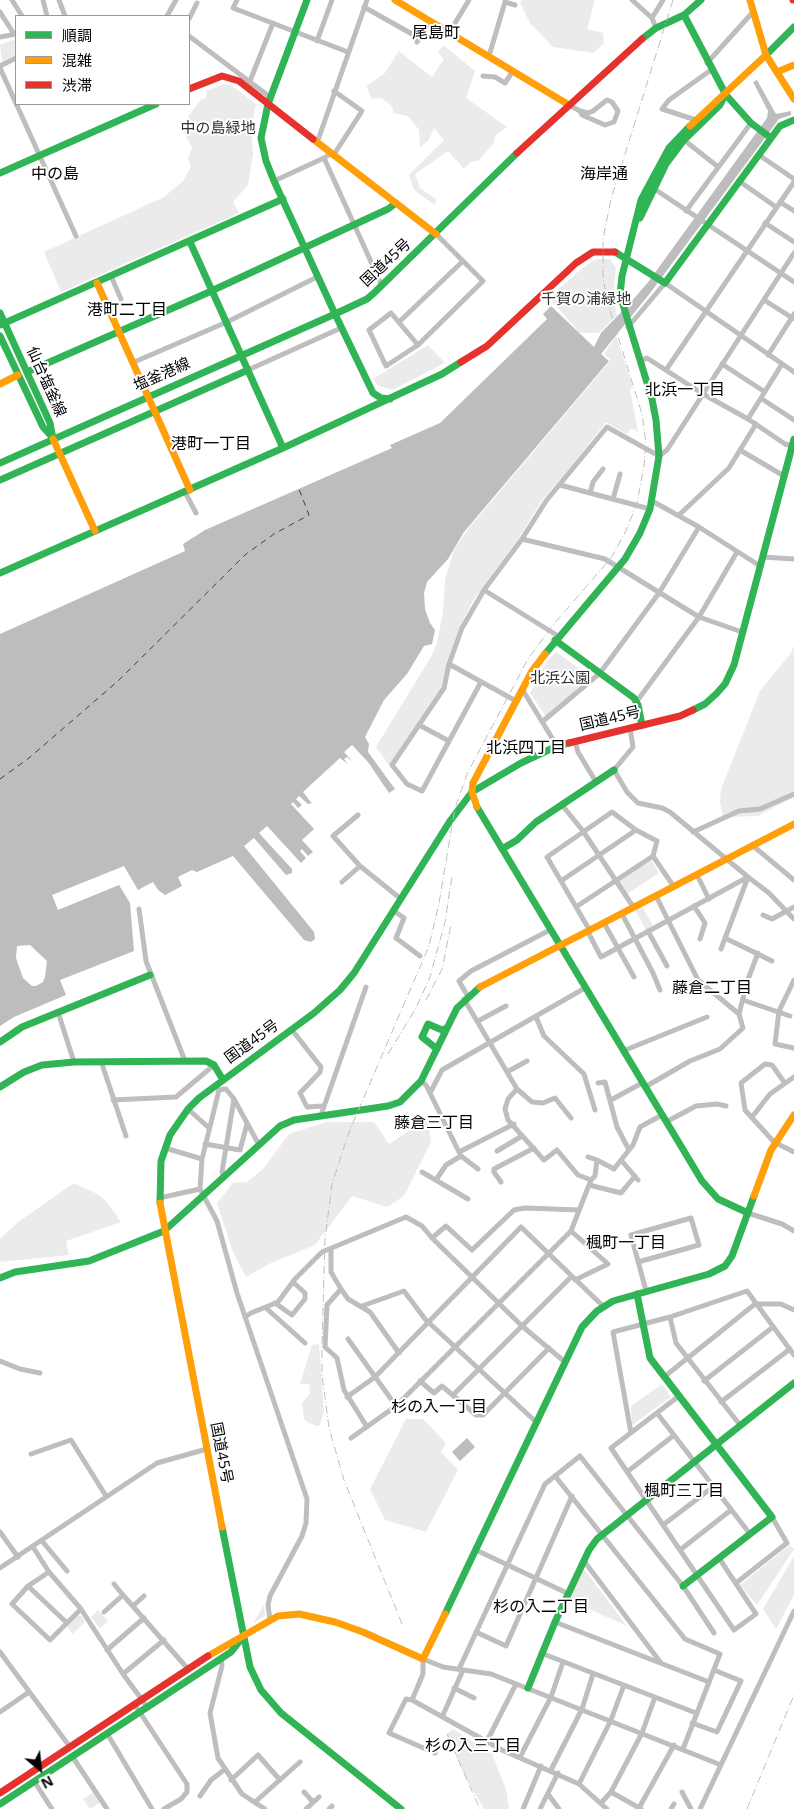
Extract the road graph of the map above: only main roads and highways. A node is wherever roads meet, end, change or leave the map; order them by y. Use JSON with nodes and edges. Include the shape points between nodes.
{"nodes":[{"id":1,"x":307,"y":0,"type":"edge"},
{"id":2,"x":701,"y":0,"type":"edge"},
{"id":3,"x":750,"y":0,"type":"edge"},
{"id":4,"x":400,"y":1,"type":"edge"},
{"id":5,"x":684,"y":15,"type":"junction"},
{"id":6,"x":794,"y":27,"type":"edge"},
{"id":7,"x":766,"y":55,"type":"junction"},
{"id":8,"x":794,"y":65,"type":"edge"},
{"id":9,"x":777,"y":72,"type":"junction"},
{"id":10,"x":190,"y":89,"type":"edge"},
{"id":11,"x":726,"y":95,"type":"junction"},
{"id":12,"x":794,"y":98,"type":"edge"},
{"id":13,"x":269,"y":101,"type":"junction"},
{"id":14,"x":154,"y":105,"type":"edge"},
{"id":15,"x":569,"y":105,"type":"junction"},
{"id":16,"x":794,"y":120,"type":"edge"},
{"id":17,"x":769,"y":137,"type":"junction"},
{"id":18,"x":0,"y":173,"type":"edge"},
{"id":19,"x":282,"y":199,"type":"junction"},
{"id":20,"x":396,"y":203,"type":"junction"},
{"id":21,"x":636,"y":226,"type":"junction"},
{"id":22,"x":436,"y":234,"type":"junction"},
{"id":23,"x":190,"y":242,"type":"junction"},
{"id":24,"x":304,"y":248,"type":"junction"},
{"id":25,"x":627,"y":258,"type":"junction"},
{"id":26,"x":97,"y":283,"type":"junction"},
{"id":27,"x":212,"y":290,"type":"junction"},
{"id":28,"x":0,"y":313,"type":"edge"},
{"id":29,"x":335,"y":314,"type":"junction"},
{"id":30,"x":2,"y":324,"type":"edge"},
{"id":31,"x":118,"y":331,"type":"junction"},
{"id":32,"x":0,"y":336,"type":"edge"},
{"id":33,"x":241,"y":355,"type":"junction"},
{"id":34,"x":248,"y":370,"type":"junction"},
{"id":35,"x":27,"y":372,"type":"junction"},
{"id":36,"x":18,"y":375,"type":"junction"},
{"id":37,"x":0,"y":384,"type":"edge"},
{"id":38,"x":147,"y":396,"type":"junction"},
{"id":39,"x":393,"y":398,"type":"junction"},
{"id":40,"x":154,"y":412,"type":"junction"},
{"id":41,"x":53,"y":439,"type":"junction"},
{"id":42,"x":793,"y":443,"type":"edge"},
{"id":43,"x":283,"y":448,"type":"junction"},
{"id":44,"x":59,"y":453,"type":"junction"},
{"id":45,"x":0,"y":462,"type":"edge"},
{"id":46,"x":0,"y":480,"type":"edge"},
{"id":47,"x":187,"y":491,"type":"junction"},
{"id":48,"x":95,"y":531,"type":"junction"},
{"id":49,"x":0,"y":573,"type":"edge"},
{"id":50,"x":556,"y":638,"type":"junction"},
{"id":51,"x":642,"y":725,"type":"junction"},
{"id":52,"x":614,"y":770,"type":"road end"},
{"id":53,"x":472,"y":792,"type":"junction"},
{"id":54,"x":794,"y":824,"type":"edge"},
{"id":55,"x":502,"y":849,"type":"junction"},
{"id":56,"x":560,"y":946,"type":"junction"},
{"id":57,"x":150,"y":975,"type":"road end"},
{"id":58,"x":447,"y":1028,"type":"junction"},
{"id":59,"x":0,"y":1042,"type":"edge"},
{"id":60,"x":437,"y":1049,"type":"junction"},
{"id":61,"x":223,"y":1080,"type":"junction"},
{"id":62,"x":0,"y":1087,"type":"edge"},
{"id":63,"x":794,"y":1116,"type":"edge"},
{"id":64,"x":748,"y":1213,"type":"junction"},
{"id":65,"x":164,"y":1230,"type":"junction"},
{"id":66,"x":0,"y":1278,"type":"edge"},
{"id":67,"x":637,"y":1294,"type":"junction"},
{"id":68,"x":794,"y":1383,"type":"edge"},
{"id":69,"x":716,"y":1444,"type":"junction"},
{"id":70,"x":683,"y":1586,"type":"road end"},
{"id":71,"x":242,"y":1637,"type":"junction"},
{"id":72,"x":528,"y":1688,"type":"road end"},
{"id":73,"x":0,"y":1793,"type":"edge"},
{"id":74,"x":0,"y":1804,"type":"edge"},
{"id":75,"x":401,"y":1809,"type":"edge"}],
"edges":[{"from":1,"to":13,"type":"main road"},
{"from":2,"to":5,"type":"main road","name":"国道45号"},
{"from":3,"to":7,"type":"main road"},
{"from":4,"to":15,"type":"main road"},
{"from":5,"to":11,"type":"main road"},
{"from":5,"to":15,"type":"main road","name":"国道45号","via":[[656,28]]},
{"from":6,"to":7,"type":"main road"},
{"from":7,"to":9,"type":"main road"},
{"from":7,"to":11,"type":"main road"},
{"from":8,"to":9,"type":"main road"},
{"from":9,"to":12,"type":"main road"},
{"from":10,"to":13,"type":"main road","via":[[227,76]]},
{"from":11,"to":17,"type":"main road","via":[[751,123]]},
{"from":11,"to":21,"type":"main road","via":[[666,164]]},
{"from":11,"to":21,"type":"main road","via":[[696,120],[660,160],[641,200]]},
{"from":13,"to":19,"type":"main road","via":[[261,138],[266,161]]},
{"from":13,"to":20,"type":"main road","via":[[329,156]]},
{"from":14,"to":18,"type":"main road"},
{"from":15,"to":22,"type":"main road","name":"国道45号"},
{"from":16,"to":17,"type":"main road","via":[[782,124]]},
{"from":17,"to":25,"type":"main road","via":[[759,155],[663,282]]},
{"from":19,"to":23,"type":"main road"},
{"from":19,"to":24,"type":"main road"},
{"from":20,"to":22,"type":"main road"},
{"from":20,"to":24,"type":"main road"},
{"from":21,"to":25,"type":"main road"},
{"from":22,"to":29,"type":"main road","name":"国道45号","via":[[367,299]]},
{"from":23,"to":26,"type":"main road"},
{"from":23,"to":27,"type":"main road"},
{"from":24,"to":27,"type":"main road"},
{"from":24,"to":29,"type":"main road"},
{"from":25,"to":39,"type":"main road","via":[[608,251],[585,256],[487,346],[442,374]]},
{"from":25,"to":50,"type":"main road","via":[[620,285],[623,310],[652,399],[659,456],[652,501],[634,545],[619,568]]},
{"from":26,"to":30,"type":"main road"},
{"from":26,"to":31,"type":"main road"},
{"from":27,"to":31,"type":"main road"},
{"from":27,"to":33,"type":"main road"},
{"from":28,"to":30,"type":"main road","name":"仙台塩釜線"},
{"from":29,"to":33,"type":"main road","name":"塩釜港線"},
{"from":29,"to":39,"type":"main road","via":[[373,394]]},
{"from":30,"to":35,"type":"main road","name":"仙台塩釜線"},
{"from":31,"to":35,"type":"main road"},
{"from":31,"to":38,"type":"main road"},
{"from":32,"to":36,"type":"main road","name":"仙台塩釜線"},
{"from":33,"to":34,"type":"main road"},
{"from":33,"to":38,"type":"main road","name":"塩釜港線"},
{"from":34,"to":40,"type":"main road"},
{"from":34,"to":43,"type":"main road"},
{"from":35,"to":41,"type":"main road","name":"仙台塩釜線","via":[[50,424]]},
{"from":36,"to":37,"type":"main road"},
{"from":36,"to":41,"type":"main road","name":"仙台塩釜線","via":[[43,426]]},
{"from":38,"to":40,"type":"main road"},
{"from":38,"to":41,"type":"main road","name":"塩釜港線"},
{"from":39,"to":43,"type":"main road"},
{"from":40,"to":44,"type":"main road"},
{"from":40,"to":47,"type":"main road"},
{"from":41,"to":44,"type":"main road"},
{"from":41,"to":45,"type":"main road","name":"塩釜港線"},
{"from":42,"to":51,"type":"main road","name":"国道45号","via":[[730,675],[705,704],[688,713]]},
{"from":43,"to":47,"type":"main road"},
{"from":44,"to":46,"type":"main road"},
{"from":44,"to":48,"type":"main road"},
{"from":47,"to":48,"type":"main road"},
{"from":48,"to":49,"type":"main road"},
{"from":50,"to":51,"type":"main road","via":[[637,700]]},
{"from":50,"to":53,"type":"main road","via":[[532,671],[473,783]]},
{"from":51,"to":53,"type":"main road","name":"国道45号","via":[[557,746]]},
{"from":52,"to":55,"type":"main road"},
{"from":53,"to":55,"type":"main road","via":[[476,806]]},
{"from":53,"to":61,"type":"main road","name":"国道45号","via":[[450,821],[366,957],[340,990]]},
{"from":54,"to":56,"type":"main road"},
{"from":55,"to":56,"type":"main road"},
{"from":56,"to":58,"type":"main road","via":[[465,997]]},
{"from":56,"to":64,"type":"main road","via":[[713,1195]]},
{"from":57,"to":59,"type":"main road","via":[[22,1027]]},
{"from":58,"to":60,"type":"main road"},
{"from":58,"to":60,"type":"main road","via":[[442,1030],[428,1024],[422,1037]]},
{"from":60,"to":65,"type":"main road","via":[[421,1081],[400,1102],[294,1120],[280,1126]]},
{"from":61,"to":62,"type":"main road","via":[[214,1066],[206,1061],[101,1061],[42,1065]]},
{"from":61,"to":65,"type":"main road","name":"国道45号","via":[[188,1109],[170,1135],[158,1178]]},
{"from":63,"to":64,"type":"main road","via":[[774,1142]]},
{"from":64,"to":67,"type":"main road","via":[[725,1266],[709,1274]]},
{"from":65,"to":66,"type":"main road","via":[[89,1261],[15,1272]]},
{"from":65,"to":71,"type":"main road","name":"国道45号"},
{"from":67,"to":69,"type":"main road","via":[[650,1358]]},
{"from":67,"to":71,"type":"main road","via":[[613,1301],[582,1327],[423,1659],[363,1632],[299,1614],[270,1620]]},
{"from":68,"to":69,"type":"main road"},
{"from":69,"to":70,"type":"main road","via":[[772,1517]]},
{"from":69,"to":72,"type":"main road","via":[[592,1545],[540,1653]]},
{"from":71,"to":73,"type":"main road","via":[[226,1644]]},
{"from":71,"to":74,"type":"main road","via":[[221,1659]]},
{"from":71,"to":75,"type":"main road","name":"国道45号","via":[[254,1676],[274,1706]]}]}
